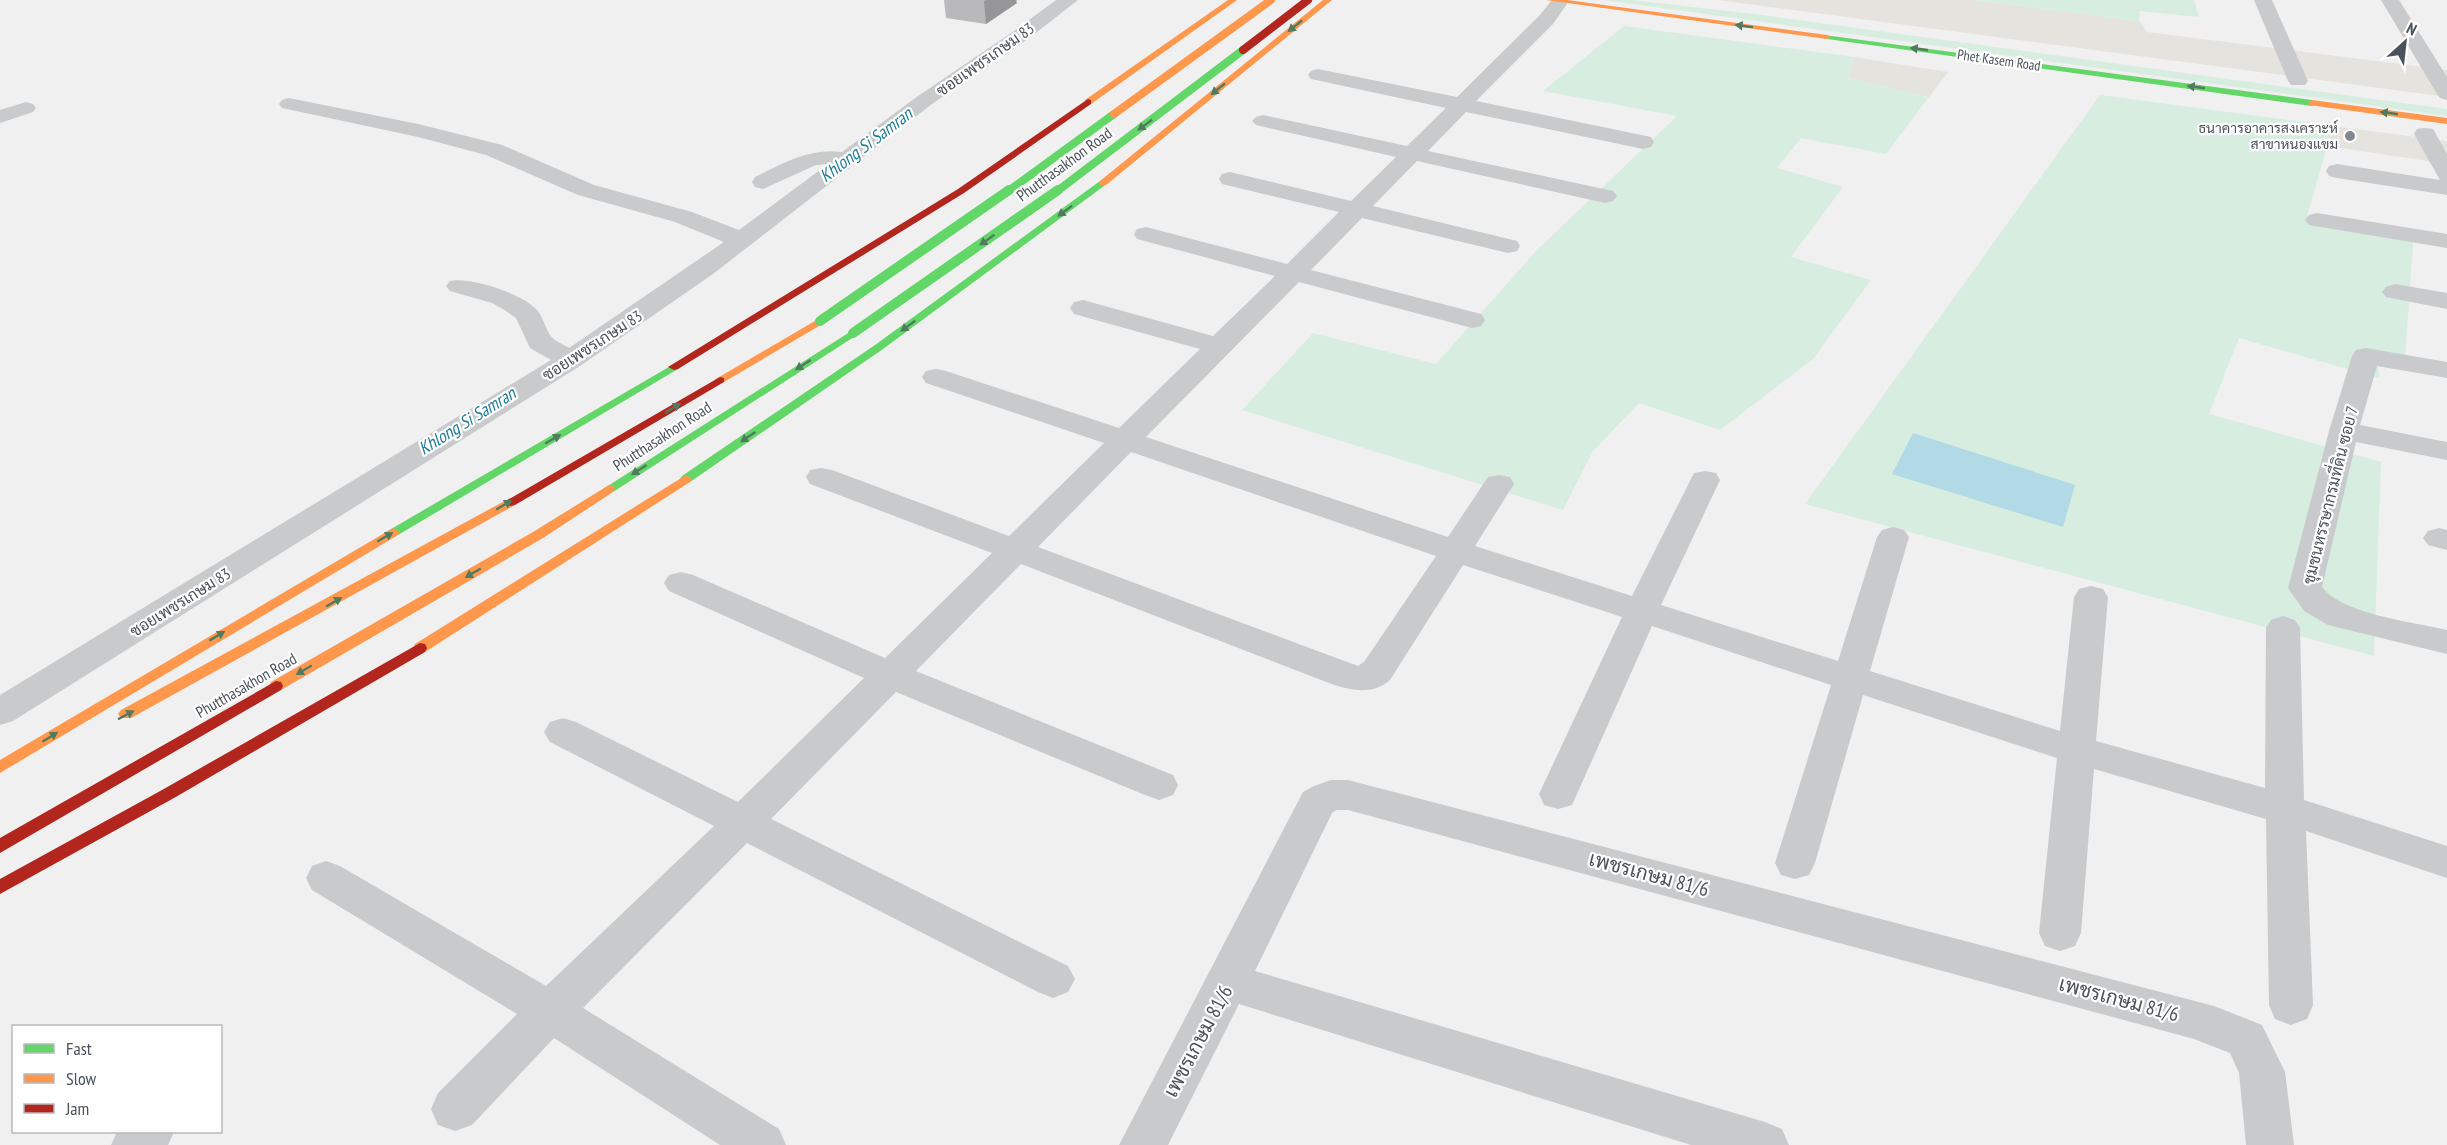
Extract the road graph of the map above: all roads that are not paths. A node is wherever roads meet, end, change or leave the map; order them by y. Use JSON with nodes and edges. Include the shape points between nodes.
{"nodes":[{"id":1,"x":1069,"y":0,"type":"edge"},
{"id":2,"x":1233,"y":0,"type":"edge"},
{"id":3,"x":1271,"y":0,"type":"edge"},
{"id":4,"x":1308,"y":0,"type":"edge"},
{"id":5,"x":1328,"y":0,"type":"edge"},
{"id":6,"x":2263,"y":0,"type":"edge"},
{"id":7,"x":2390,"y":0,"type":"edge"},
{"id":8,"x":1555,"y":1,"type":"edge"},
{"id":9,"x":1185,"y":35,"type":"junction"},
{"id":10,"x":1263,"y":52,"type":"junction"},
{"id":11,"x":1318,"y":75,"type":"dead end"},
{"id":12,"x":2298,"y":81,"type":"dead end"},
{"id":13,"x":2443,"y":98,"type":"edge"},
{"id":14,"x":289,"y":104,"type":"dead end"},
{"id":15,"x":1459,"y":104,"type":"junction"},
{"id":16,"x":26,"y":108,"type":"dead end"},
{"id":17,"x":0,"y":117,"type":"edge"},
{"id":18,"x":1263,"y":121,"type":"dead end"},
{"id":19,"x":2447,"y":121,"type":"edge"},
{"id":20,"x":2425,"y":134,"type":"dead end"},
{"id":21,"x":1643,"y":142,"type":"dead end"},
{"id":22,"x":1409,"y":154,"type":"junction"},
{"id":23,"x":849,"y":160,"type":"junction"},
{"id":24,"x":2337,"y":171,"type":"dead end"},
{"id":25,"x":2447,"y":175,"type":"edge"},
{"id":26,"x":1230,"y":179,"type":"dead end"},
{"id":27,"x":763,"y":182,"type":"dead end"},
{"id":28,"x":2447,"y":188,"type":"edge"},
{"id":29,"x":1605,"y":196,"type":"dead end"},
{"id":30,"x":1355,"y":209,"type":"junction"},
{"id":31,"x":2418,"y":211,"type":"dead end"},
{"id":32,"x":2317,"y":220,"type":"dead end"},
{"id":33,"x":1146,"y":234,"type":"dead end"},
{"id":34,"x":2438,"y":240,"type":"edge"},
{"id":35,"x":741,"y":242,"type":"junction"},
{"id":36,"x":1509,"y":246,"type":"dead end"},
{"id":37,"x":1292,"y":273,"type":"junction"},
{"id":38,"x":459,"y":286,"type":"dead end"},
{"id":39,"x":2395,"y":292,"type":"dead end"},
{"id":40,"x":2447,"y":301,"type":"edge"},
{"id":41,"x":1083,"y":308,"type":"dead end"},
{"id":42,"x":1472,"y":320,"type":"dead end"},
{"id":43,"x":1218,"y":346,"type":"junction"},
{"id":44,"x":570,"y":360,"type":"junction"},
{"id":45,"x":2447,"y":370,"type":"edge"},
{"id":46,"x":936,"y":377,"type":"dead end"},
{"id":47,"x":2344,"y":431,"type":"junction"},
{"id":48,"x":1125,"y":440,"type":"junction"},
{"id":49,"x":2447,"y":452,"type":"edge"},
{"id":50,"x":821,"y":477,"type":"dead end"},
{"id":51,"x":1706,"y":480,"type":"dead end"},
{"id":52,"x":1499,"y":484,"type":"dead end"},
{"id":53,"x":1893,"y":537,"type":"dead end"},
{"id":54,"x":1014,"y":550,"type":"junction"},
{"id":55,"x":1455,"y":551,"type":"junction"},
{"id":56,"x":681,"y":583,"type":"dead end"},
{"id":57,"x":2091,"y":597,"type":"dead end"},
{"id":58,"x":1642,"y":610,"type":"junction"},
{"id":59,"x":2283,"y":628,"type":"dead end"},
{"id":60,"x":2447,"y":642,"type":"edge"},
{"id":61,"x":890,"y":675,"type":"junction"},
{"id":62,"x":1850,"y":678,"type":"junction"},
{"id":63,"x":0,"y":712,"type":"edge"},
{"id":64,"x":113,"y":721,"type":"dead end"},
{"id":65,"x":563,"y":732,"type":"dead end"},
{"id":66,"x":2077,"y":750,"type":"junction"},
{"id":67,"x":31,"y":765,"type":"dead end"},
{"id":68,"x":0,"y":767,"type":"edge"},
{"id":69,"x":0,"y":782,"type":"edge"},
{"id":70,"x":1159,"y":785,"type":"dead end"},
{"id":71,"x":1557,"y":794,"type":"dead end"},
{"id":72,"x":2285,"y":809,"type":"junction"},
{"id":73,"x":742,"y":823,"type":"junction"},
{"id":74,"x":0,"y":846,"type":"edge"},
{"id":75,"x":2447,"y":862,"type":"edge"},
{"id":76,"x":1795,"y":863,"type":"dead end"},
{"id":77,"x":326,"y":878,"type":"dead end"},
{"id":78,"x":0,"y":887,"type":"edge"},
{"id":79,"x":2060,"y":933,"type":"dead end"},
{"id":80,"x":1053,"y":979,"type":"dead end"},
{"id":81,"x":1228,"y":982,"type":"junction"},
{"id":82,"x":2291,"y":1005,"type":"dead end"},
{"id":83,"x":550,"y":1011,"type":"junction"},
{"id":84,"x":455,"y":1109,"type":"dead end"},
{"id":85,"x":148,"y":1133,"type":"edge"},
{"id":86,"x":135,"y":1145,"type":"edge"},
{"id":87,"x":762,"y":1145,"type":"edge"},
{"id":88,"x":1143,"y":1145,"type":"edge"},
{"id":89,"x":1766,"y":1145,"type":"edge"},
{"id":90,"x":2270,"y":1145,"type":"edge"}],
"edges":[{"from":1,"to":23,"type":"street","name":"ซอยเพชรเกษม 83","via":[[925,100]]},
{"from":2,"to":9,"type":"main road"},
{"from":64,"to":3,"type":"main road","name":"Phutthasakhon Road","one_way":true,"bridge":true,"via":[[288,628],[820,321],[974,216]]},
{"from":4,"to":74,"type":"main road","name":"Phutthasakhon Road","one_way":true,"bridge":true,"via":[[1042,202],[852,333],[538,535]]},
{"from":5,"to":10,"type":"main road","one_way":true},
{"from":6,"to":12,"type":"street"},
{"from":7,"to":13,"type":"street"},
{"from":8,"to":15,"type":"street","via":[[1546,20]]},
{"from":19,"to":8,"type":"main road","name":"Phet Kasem Road","one_way":true},
{"from":9,"to":10,"type":"main road","via":[[1220,24],[1245,25],[1268,34]]},
{"from":68,"to":9,"type":"main road","one_way":true,"via":[[767,312],[961,191]]},
{"from":10,"to":78,"type":"main road","one_way":true,"via":[[1111,177],[879,347],[702,469],[416,651]]},
{"from":11,"to":15,"type":"street"},
{"from":14,"to":35,"type":"street","via":[[491,149],[525,160],[586,190],[697,220]]},
{"from":15,"to":21,"type":"street"},
{"from":15,"to":22,"type":"street"},
{"from":16,"to":17,"type":"street"},
{"from":18,"to":22,"type":"street"},
{"from":20,"to":25,"type":"street"},
{"from":22,"to":29,"type":"street"},
{"from":22,"to":30,"type":"street"},
{"from":23,"to":27,"type":"street","via":[[811,159]]},
{"from":23,"to":35,"type":"street","name":"ซอยเพชรเกษม 83"},
{"from":24,"to":28,"type":"street"},
{"from":26,"to":30,"type":"street"},
{"from":30,"to":36,"type":"street"},
{"from":30,"to":37,"type":"street"},
{"from":31,"to":34,"type":"street"},
{"from":32,"to":34,"type":"street"},
{"from":33,"to":37,"type":"street"},
{"from":35,"to":44,"type":"street","name":"ซอยเพชรเกษม 83","via":[[658,303]]},
{"from":37,"to":42,"type":"street"},
{"from":37,"to":43,"type":"street"},
{"from":38,"to":44,"type":"street","via":[[515,305],[527,314],[540,342]]},
{"from":39,"to":40,"type":"street"},
{"from":41,"to":43,"type":"street"},
{"from":43,"to":48,"type":"street"},
{"from":44,"to":63,"type":"street","name":"ซอยเพชรเกษม 83"},
{"from":45,"to":47,"type":"street","name":"ชุมชนหรรษากรมที่ดิน ซอย 7","via":[[2366,356]]},
{"from":46,"to":48,"type":"street"},
{"from":47,"to":49,"type":"street"},
{"from":47,"to":60,"type":"street","name":"ชุมชนหรรษากรมที่ดิน ซอย 7","via":[[2305,588],[2316,603],[2340,617]]},
{"from":48,"to":54,"type":"street"},
{"from":48,"to":55,"type":"street"},
{"from":50,"to":54,"type":"street"},
{"from":51,"to":58,"type":"street"},
{"from":52,"to":55,"type":"street"},
{"from":53,"to":62,"type":"street"},
{"from":54,"to":55,"type":"street","via":[[1360,678],[1373,676],[1377,671]]},
{"from":54,"to":61,"type":"street"},
{"from":55,"to":58,"type":"street"},
{"from":56,"to":61,"type":"street"},
{"from":57,"to":66,"type":"street"},
{"from":58,"to":62,"type":"street"},
{"from":58,"to":71,"type":"street"},
{"from":59,"to":72,"type":"street"},
{"from":61,"to":70,"type":"street"},
{"from":61,"to":73,"type":"street"},
{"from":62,"to":66,"type":"street"},
{"from":62,"to":76,"type":"street"},
{"from":65,"to":73,"type":"street"},
{"from":66,"to":72,"type":"street"},
{"from":66,"to":79,"type":"street"},
{"from":67,"to":69,"type":"main road"},
{"from":72,"to":75,"type":"street"},
{"from":72,"to":82,"type":"street"},
{"from":73,"to":80,"type":"street"},
{"from":73,"to":83,"type":"street"},
{"from":77,"to":83,"type":"street"},
{"from":81,"to":88,"type":"street","name":"เพชรเกษม 81/6"},
{"from":81,"to":89,"type":"street"},
{"from":81,"to":90,"type":"street","name":"เพชรเกษม 81/6","via":[[1317,803],[1324,796],[1348,795],[2198,1020],[2246,1039],[2262,1072]]},
{"from":83,"to":84,"type":"street"},
{"from":83,"to":87,"type":"street"},
{"from":85,"to":86,"type":"street"}]}
